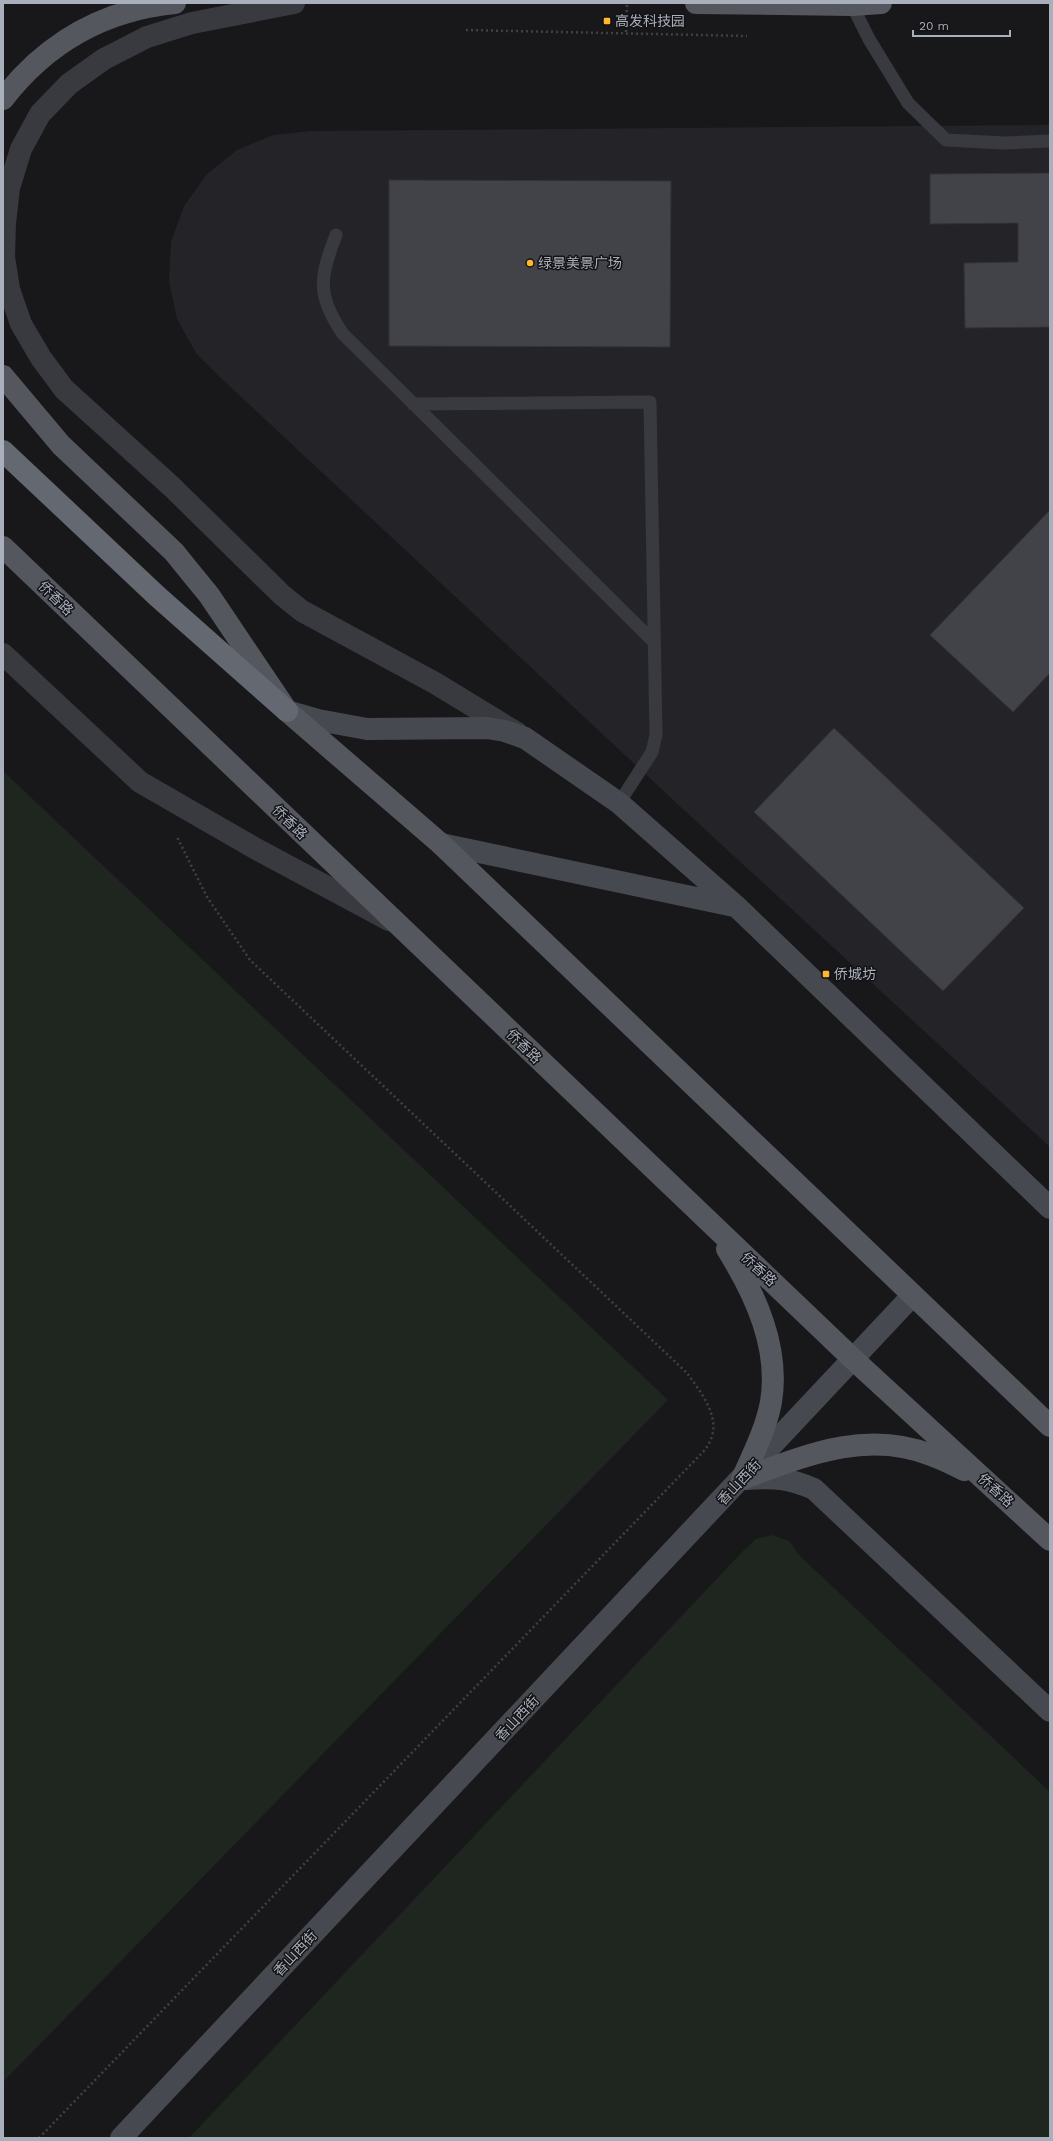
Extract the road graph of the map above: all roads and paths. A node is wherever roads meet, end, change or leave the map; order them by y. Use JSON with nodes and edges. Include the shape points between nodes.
{"nodes":[{"id":1,"x":175,"y":3,"type":"edge"},
{"id":2,"x":294,"y":3,"type":"edge"},
{"id":3,"x":627,"y":3,"type":"edge"},
{"id":4,"x":696,"y":3,"type":"edge"},
{"id":5,"x":881,"y":3,"type":"edge"},
{"id":6,"x":852,"y":6,"type":"junction"},
{"id":7,"x":466,"y":30,"type":"dead end"},
{"id":8,"x":626,"y":32,"type":"junction"},
{"id":9,"x":747,"y":36,"type":"dead end"},
{"id":10,"x":3,"y":99,"type":"edge"},
{"id":11,"x":1050,"y":141,"type":"edge"},
{"id":12,"x":336,"y":235,"type":"dead end"},
{"id":13,"x":3,"y":376,"type":"edge"},
{"id":14,"x":413,"y":404,"type":"junction"},
{"id":15,"x":3,"y":451,"type":"edge"},
{"id":16,"x":3,"y":547,"type":"edge"},
{"id":17,"x":654,"y":642,"type":"junction"},
{"id":18,"x":3,"y":654,"type":"edge"},
{"id":19,"x":287,"y":711,"type":"junction"},
{"id":20,"x":525,"y":738,"type":"junction"},
{"id":21,"x":619,"y":803,"type":"junction"},
{"id":22,"x":175,"y":834,"type":"dead end"},
{"id":23,"x":441,"y":844,"type":"junction"},
{"id":24,"x":736,"y":906,"type":"junction"},
{"id":25,"x":396,"y":924,"type":"junction"},
{"id":26,"x":1050,"y":1208,"type":"edge"},
{"id":27,"x":712,"y":1226,"type":"junction"},
{"id":28,"x":912,"y":1296,"type":"junction"},
{"id":29,"x":853,"y":1359,"type":"junction"},
{"id":30,"x":1050,"y":1426,"type":"edge"},
{"id":31,"x":742,"y":1479,"type":"junction"},
{"id":32,"x":985,"y":1480,"type":"junction"},
{"id":33,"x":1050,"y":1540,"type":"edge"},
{"id":34,"x":1050,"y":1711,"type":"edge"},
{"id":35,"x":39,"y":2138,"type":"edge"},
{"id":36,"x":121,"y":2138,"type":"edge"}],
"edges":[{"from":1,"to":10,"type":"main road","via":[[126,11],[90,25],[51,49],[19,79]]},
{"from":2,"to":20,"type":"street","via":[[192,23],[147,37],[104,59],[69,84],[40,114],[21,149],[9,188],[4,257],[9,289],[21,324],[41,358],[64,389],[172,487],[282,595],[302,611],[435,683]]},
{"from":3,"to":8,"type":"path"},
{"from":4,"to":6,"type":"main road"},
{"from":5,"to":6,"type":"main road"},
{"from":6,"to":11,"type":"lane","via":[[908,103],[946,140],[1005,143]]},
{"from":7,"to":8,"type":"path"},
{"from":8,"to":9,"type":"path"},
{"from":12,"to":14,"type":"lane","via":[[323,280],[324,297],[330,314],[343,334]]},
{"from":13,"to":19,"type":"main road","via":[[61,446],[174,552],[209,595]]},
{"from":14,"to":17,"type":"lane"},
{"from":14,"to":17,"type":"lane","via":[[650,402]]},
{"from":15,"to":19,"type":"highway","via":[[157,596]]},
{"from":16,"to":25,"type":"main road","name":"侨香路"},
{"from":17,"to":21,"type":"lane","via":[[656,735],[652,752]]},
{"from":18,"to":25,"type":"street","via":[[140,782],[258,850]]},
{"from":19,"to":20,"type":"main road","via":[[367,729],[487,728]]},
{"from":19,"to":23,"type":"main road"},
{"from":20,"to":21,"type":"main road"},
{"from":21,"to":24,"type":"main road"},
{"from":22,"to":35,"type":"path","via":[[207,897],[250,960],[688,1373],[704,1398],[714,1421],[711,1440],[700,1456]]},
{"from":23,"to":24,"type":"main road"},
{"from":23,"to":28,"type":"main road"},
{"from":24,"to":26,"type":"main road"},
{"from":25,"to":27,"type":"main road","name":"侨香路"},
{"from":27,"to":29,"type":"main road","name":"侨香路"},
{"from":27,"to":31,"type":"main road","via":[[740,1269],[763,1319],[773,1373],[771,1402],[763,1432]]},
{"from":28,"to":29,"type":"main road","name":"香山西街"},
{"from":28,"to":30,"type":"main road"},
{"from":29,"to":31,"type":"main road","name":"香山西街"},
{"from":29,"to":32,"type":"main road","name":"侨香路"},
{"from":31,"to":32,"type":"main road","via":[[828,1449],[872,1444],[899,1446],[931,1454]]},
{"from":31,"to":34,"type":"main road","via":[[771,1477],[793,1480],[814,1489]]},
{"from":31,"to":36,"type":"main road","name":"香山西街"},
{"from":32,"to":33,"type":"main road","name":"侨香路"}]}
